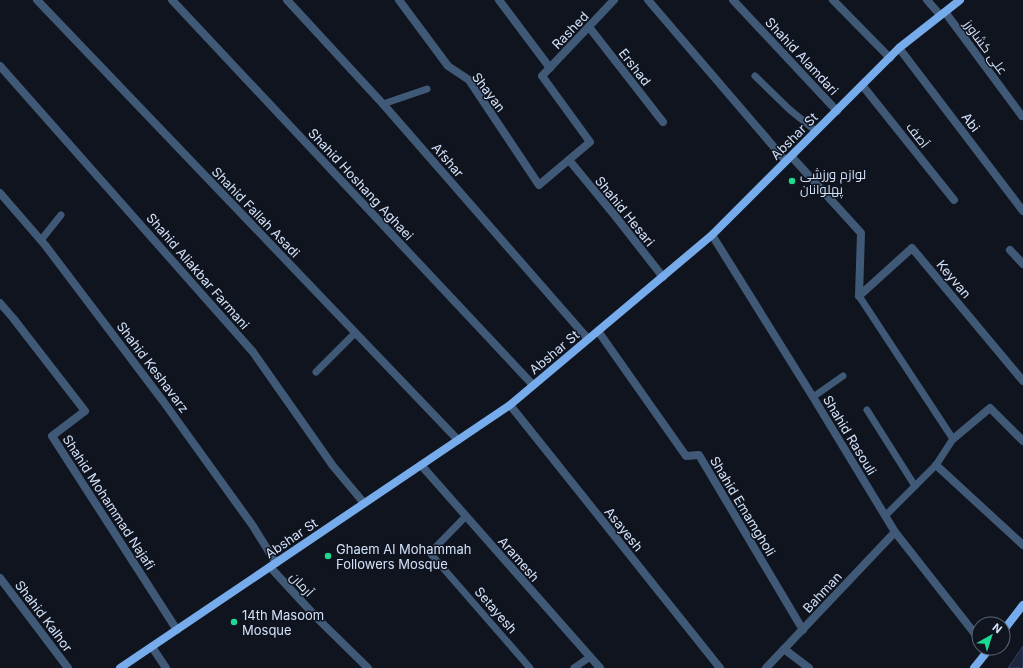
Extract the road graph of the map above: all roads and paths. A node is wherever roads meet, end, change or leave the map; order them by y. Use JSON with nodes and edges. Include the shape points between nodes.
{"nodes":[{"id":1,"x":37,"y":0,"type":"edge"},
{"id":2,"x":172,"y":0,"type":"edge"},
{"id":3,"x":287,"y":0,"type":"edge"},
{"id":4,"x":399,"y":0,"type":"edge"},
{"id":5,"x":498,"y":0,"type":"edge"},
{"id":6,"x":614,"y":0,"type":"edge"},
{"id":7,"x":648,"y":0,"type":"edge"},
{"id":8,"x":733,"y":0,"type":"edge"},
{"id":9,"x":833,"y":0,"type":"edge"},
{"id":10,"x":927,"y":0,"type":"edge"},
{"id":11,"x":960,"y":0,"type":"edge"},
{"id":12,"x":943,"y":14,"type":"junction"},
{"id":13,"x":589,"y":27,"type":"junction"},
{"id":14,"x":899,"y":48,"type":"junction"},
{"id":15,"x":890,"y":58,"type":"junction"},
{"id":16,"x":0,"y":66,"type":"edge"},
{"id":17,"x":550,"y":68,"type":"junction"},
{"id":18,"x":755,"y":76,"type":"dead end"},
{"id":19,"x":862,"y":85,"type":"junction"},
{"id":20,"x":427,"y":89,"type":"dead end"},
{"id":21,"x":383,"y":104,"type":"junction"},
{"id":22,"x":837,"y":110,"type":"junction"},
{"id":23,"x":1022,"y":116,"type":"dead end"},
{"id":24,"x":663,"y":122,"type":"dead end"},
{"id":25,"x":816,"y":131,"type":"junction"},
{"id":26,"x":789,"y":159,"type":"junction"},
{"id":27,"x":569,"y":160,"type":"junction"},
{"id":28,"x":0,"y":193,"type":"edge"},
{"id":29,"x":954,"y":200,"type":"dead end"},
{"id":30,"x":1023,"y":211,"type":"edge"},
{"id":31,"x":61,"y":215,"type":"dead end"},
{"id":32,"x":712,"y":235,"type":"junction"},
{"id":33,"x":41,"y":240,"type":"junction"},
{"id":34,"x":1010,"y":250,"type":"dead end"},
{"id":35,"x":1023,"y":264,"type":"edge"},
{"id":36,"x":663,"y":277,"type":"junction"},
{"id":37,"x":859,"y":296,"type":"junction"},
{"id":38,"x":0,"y":303,"type":"edge"},
{"id":39,"x":598,"y":331,"type":"junction"},
{"id":40,"x":356,"y":333,"type":"junction"},
{"id":41,"x":588,"y":339,"type":"junction"},
{"id":42,"x":316,"y":372,"type":"dead end"},
{"id":43,"x":843,"y":376,"type":"dead end"},
{"id":44,"x":1023,"y":381,"type":"edge"},
{"id":45,"x":533,"y":385,"type":"junction"},
{"id":46,"x":813,"y":396,"type":"junction"},
{"id":47,"x":510,"y":405,"type":"junction"},
{"id":48,"x":867,"y":410,"type":"dead end"},
{"id":49,"x":953,"y":439,"type":"junction"},
{"id":50,"x":458,"y":440,"type":"junction"},
{"id":51,"x":1023,"y":441,"type":"edge"},
{"id":52,"x":421,"y":465,"type":"junction"},
{"id":53,"x":936,"y":465,"type":"junction"},
{"id":54,"x":915,"y":486,"type":"junction"},
{"id":55,"x":364,"y":503,"type":"junction"},
{"id":56,"x":466,"y":516,"type":"junction"},
{"id":57,"x":885,"y":516,"type":"junction"},
{"id":58,"x":896,"y":532,"type":"junction"},
{"id":59,"x":1023,"y":545,"type":"edge"},
{"id":60,"x":273,"y":565,"type":"junction"},
{"id":61,"x":0,"y":578,"type":"edge"},
{"id":62,"x":1023,"y":605,"type":"edge"},
{"id":63,"x":1011,"y":621,"type":"edge"},
{"id":64,"x":971,"y":629,"type":"edge"},
{"id":65,"x":177,"y":630,"type":"junction"},
{"id":66,"x":802,"y":630,"type":"junction"},
{"id":67,"x":152,"y":647,"type":"junction"},
{"id":68,"x":784,"y":649,"type":"junction"},
{"id":69,"x":983,"y":656,"type":"edge"},
{"id":70,"x":590,"y":657,"type":"junction"},
{"id":71,"x":68,"y":668,"type":"edge"},
{"id":72,"x":120,"y":668,"type":"edge"},
{"id":73,"x":166,"y":668,"type":"edge"},
{"id":74,"x":368,"y":668,"type":"edge"},
{"id":75,"x":530,"y":668,"type":"edge"},
{"id":76,"x":574,"y":668,"type":"edge"},
{"id":77,"x":600,"y":668,"type":"edge"},
{"id":78,"x":720,"y":668,"type":"edge"},
{"id":79,"x":766,"y":668,"type":"edge"},
{"id":80,"x":809,"y":668,"type":"edge"},
{"id":81,"x":974,"y":668,"type":"edge"}],
"edges":[{"from":1,"to":40,"type":"street","name":"Shahid Fallah Asadi"},
{"from":2,"to":45,"type":"street","name":"Shahid Hoshang Aghaei"},
{"from":3,"to":21,"type":"street","name":"Afshar"},
{"from":4,"to":27,"type":"street","name":"Shayan","via":[[448,66],[468,80],[538,185]]},
{"from":5,"to":17,"type":"street"},
{"from":6,"to":13,"type":"street","name":"Rashed"},
{"from":7,"to":26,"type":"street"},
{"from":8,"to":22,"type":"street","name":"Shahid Alamdari"},
{"from":9,"to":15,"type":"street"},
{"from":10,"to":12,"type":"street","name":"علی کشاورز"},
{"from":11,"to":12,"type":"street","name":"Abshar St"},
{"from":12,"to":14,"type":"street","name":"Abshar St"},
{"from":12,"to":23,"type":"street","name":"علی کشاورز"},
{"from":13,"to":17,"type":"street","name":"Rashed"},
{"from":13,"to":24,"type":"street","name":"Ershad"},
{"from":14,"to":15,"type":"street","name":"Abshar St"},
{"from":14,"to":30,"type":"street","name":"Abi"},
{"from":15,"to":19,"type":"street","name":"Abshar St"},
{"from":16,"to":55,"type":"street","name":"Shahid Aliakbar Farmani","via":[[253,352],[333,466]]},
{"from":17,"to":27,"type":"street","name":"Rashed","via":[[542,76],[590,142]]},
{"from":18,"to":25,"type":"lane"},
{"from":19,"to":22,"type":"street","name":"Abshar St"},
{"from":19,"to":29,"type":"street","name":"آصف"},
{"from":20,"to":21,"type":"lane"},
{"from":21,"to":41,"type":"street","name":"Afshar"},
{"from":22,"to":25,"type":"street","name":"Abshar St"},
{"from":25,"to":26,"type":"street","name":"Abshar St"},
{"from":26,"to":32,"type":"street","name":"Abshar St"},
{"from":26,"to":37,"type":"street","via":[[860,233]]},
{"from":27,"to":36,"type":"street","name":"Shahid Hesari"},
{"from":28,"to":33,"type":"street","name":"Shahid Keshavarz"},
{"from":31,"to":33,"type":"lane"},
{"from":32,"to":36,"type":"street","name":"Abshar St"},
{"from":32,"to":46,"type":"street","name":"Shahid Rasouli"},
{"from":33,"to":60,"type":"street","name":"Shahid Keshavarz","via":[[164,401],[253,526]]},
{"from":34,"to":35,"type":"street"},
{"from":36,"to":39,"type":"street","name":"Abshar St"},
{"from":37,"to":44,"type":"street","name":"Keyvan","via":[[912,248]]},
{"from":37,"to":49,"type":"lane"},
{"from":38,"to":65,"type":"street","name":"Shahid Mohammad Najafi","via":[[85,410],[52,436]]},
{"from":39,"to":41,"type":"street","name":"Abshar St"},
{"from":39,"to":66,"type":"street","name":"Shahid Emamgholi","via":[[686,456],[699,455]]},
{"from":40,"to":42,"type":"lane"},
{"from":40,"to":50,"type":"street","name":"Shahid Fallah Asadi"},
{"from":41,"to":45,"type":"street","name":"Abshar St"},
{"from":43,"to":46,"type":"lane"},
{"from":45,"to":47,"type":"street","name":"Abshar St"},
{"from":46,"to":57,"type":"street","name":"Shahid Rasouli"},
{"from":47,"to":50,"type":"street","name":"Abshar St"},
{"from":47,"to":78,"type":"street","name":"Asayesh"},
{"from":48,"to":54,"type":"lane"},
{"from":49,"to":51,"type":"street","via":[[990,408]]},
{"from":49,"to":53,"type":"lane"},
{"from":50,"to":52,"type":"street","name":"Abshar St"},
{"from":52,"to":55,"type":"street","name":"Abshar St"},
{"from":52,"to":56,"type":"street","name":"Aramesh"},
{"from":53,"to":54,"type":"lane"},
{"from":53,"to":59,"type":"street"},
{"from":54,"to":57,"type":"lane"},
{"from":55,"to":60,"type":"street","name":"Abshar St"},
{"from":56,"to":70,"type":"street","name":"Aramesh"},
{"from":56,"to":75,"type":"lane","name":"Setayesh","via":[[430,553]]},
{"from":57,"to":58,"type":"street","name":"Shahid Rasouli"},
{"from":58,"to":64,"type":"street","name":"Shahid Rasouli"},
{"from":58,"to":66,"type":"street","name":"Bahman"},
{"from":60,"to":65,"type":"street","name":"Abshar St"},
{"from":60,"to":74,"type":"street","name":"آرمان","via":[[318,619]]},
{"from":61,"to":71,"type":"street","name":"Shahid Kalhor"},
{"from":62,"to":63,"type":"street"},
{"from":65,"to":67,"type":"street","name":"Abshar St"},
{"from":66,"to":68,"type":"street","name":"Bahman"},
{"from":67,"to":72,"type":"street","name":"Abshar St"},
{"from":67,"to":73,"type":"street"},
{"from":68,"to":79,"type":"street","name":"Bahman"},
{"from":68,"to":80,"type":"street"},
{"from":69,"to":81,"type":"street"},
{"from":70,"to":76,"type":"lane"},
{"from":70,"to":77,"type":"street","name":"Aramesh"}]}
